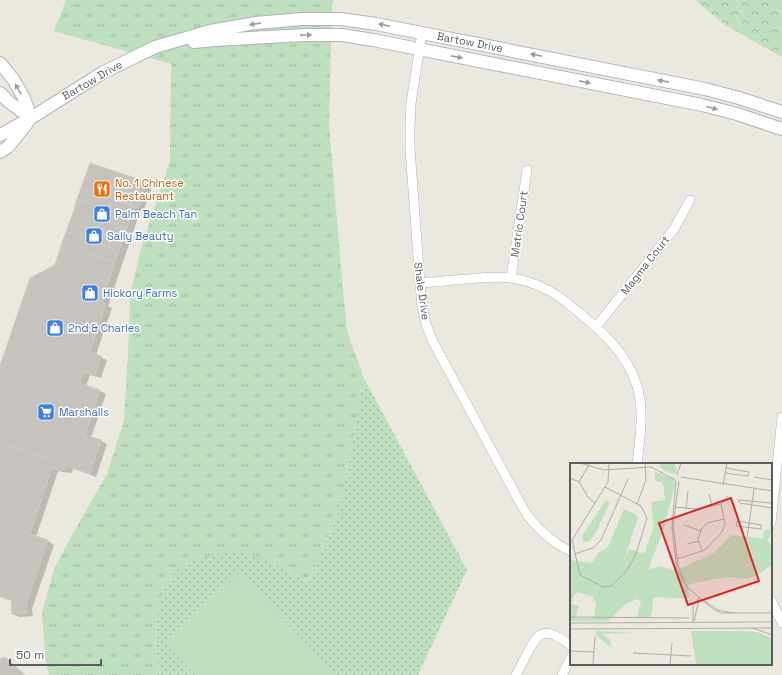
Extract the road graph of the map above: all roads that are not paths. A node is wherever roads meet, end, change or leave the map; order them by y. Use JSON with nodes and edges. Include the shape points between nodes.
{"nodes":[{"id":1,"x":422,"y":33,"type":"junction"},
{"id":2,"x":155,"y":47,"type":"junction"},
{"id":3,"x":419,"y":49,"type":"junction"},
{"id":4,"x":0,"y":63,"type":"edge"},
{"id":5,"x":0,"y":93,"type":"edge"},
{"id":6,"x":782,"y":112,"type":"edge"},
{"id":7,"x":31,"y":118,"type":"junction"},
{"id":8,"x":782,"y":129,"type":"edge"},
{"id":9,"x":0,"y":135,"type":"edge"},
{"id":10,"x":0,"y":152,"type":"edge"},
{"id":11,"x":527,"y":170,"type":"dead end"},
{"id":12,"x":690,"y":200,"type":"dead end"},
{"id":13,"x":511,"y":278,"type":"junction"},
{"id":14,"x":420,"y":283,"type":"junction"},
{"id":15,"x":596,"y":327,"type":"junction"},
{"id":16,"x":782,"y":417,"type":"edge"},
{"id":17,"x":637,"y":463,"type":"edge"},
{"id":18,"x":778,"y":494,"type":"edge"},
{"id":19,"x":772,"y":519,"type":"edge"},
{"id":20,"x":570,"y":551,"type":"edge"},
{"id":21,"x":772,"y":602,"type":"edge"},
{"id":22,"x":782,"y":623,"type":"edge"},
{"id":23,"x":570,"y":645,"type":"edge"},
{"id":24,"x":570,"y":659,"type":"edge"},
{"id":25,"x":516,"y":675,"type":"edge"},
{"id":26,"x":562,"y":675,"type":"edge"}],
"edges":[{"from":1,"to":2,"type":"street","name":"Bartow Drive","one_way":true,"via":[[341,19],[302,19],[210,31]]},
{"from":1,"to":3,"type":"street","name":"Shale Drive"},
{"from":6,"to":1,"type":"street","name":"Bartow Drive","one_way":true,"via":[[705,89]]},
{"from":2,"to":3,"type":"street","name":"Bartow Drive","one_way":true,"via":[[213,40],[342,35]]},
{"from":2,"to":7,"type":"street","name":"Bartow Drive","via":[[102,73]]},
{"from":3,"to":8,"type":"street","name":"Bartow Drive","one_way":true,"via":[[702,105]]},
{"from":3,"to":14,"type":"street","name":"Shale Drive","via":[[411,102],[410,149]]},
{"from":7,"to":4,"type":"street","one_way":true,"via":[[24,98]]},
{"from":5,"to":7,"type":"street"},
{"from":7,"to":9,"type":"street","name":"Bartow Drive"},
{"from":7,"to":10,"type":"street","via":[[8,147]]},
{"from":11,"to":13,"type":"street","name":"Matric Court"},
{"from":12,"to":15,"type":"street","name":"Magma Court","via":[[674,229]]},
{"from":13,"to":14,"type":"street"},
{"from":13,"to":15,"type":"street","via":[[548,290]]},
{"from":14,"to":20,"type":"street","name":"Shale Drive","via":[[422,307],[432,340],[522,508],[534,524]]},
{"from":15,"to":17,"type":"street","via":[[616,347],[636,383],[641,420]]},
{"from":16,"to":18,"type":"street"},
{"from":18,"to":19,"type":"street"},
{"from":21,"to":22,"type":"street"},
{"from":23,"to":25,"type":"street","via":[[554,634],[541,634],[534,639]]},
{"from":24,"to":26,"type":"street"}]}
